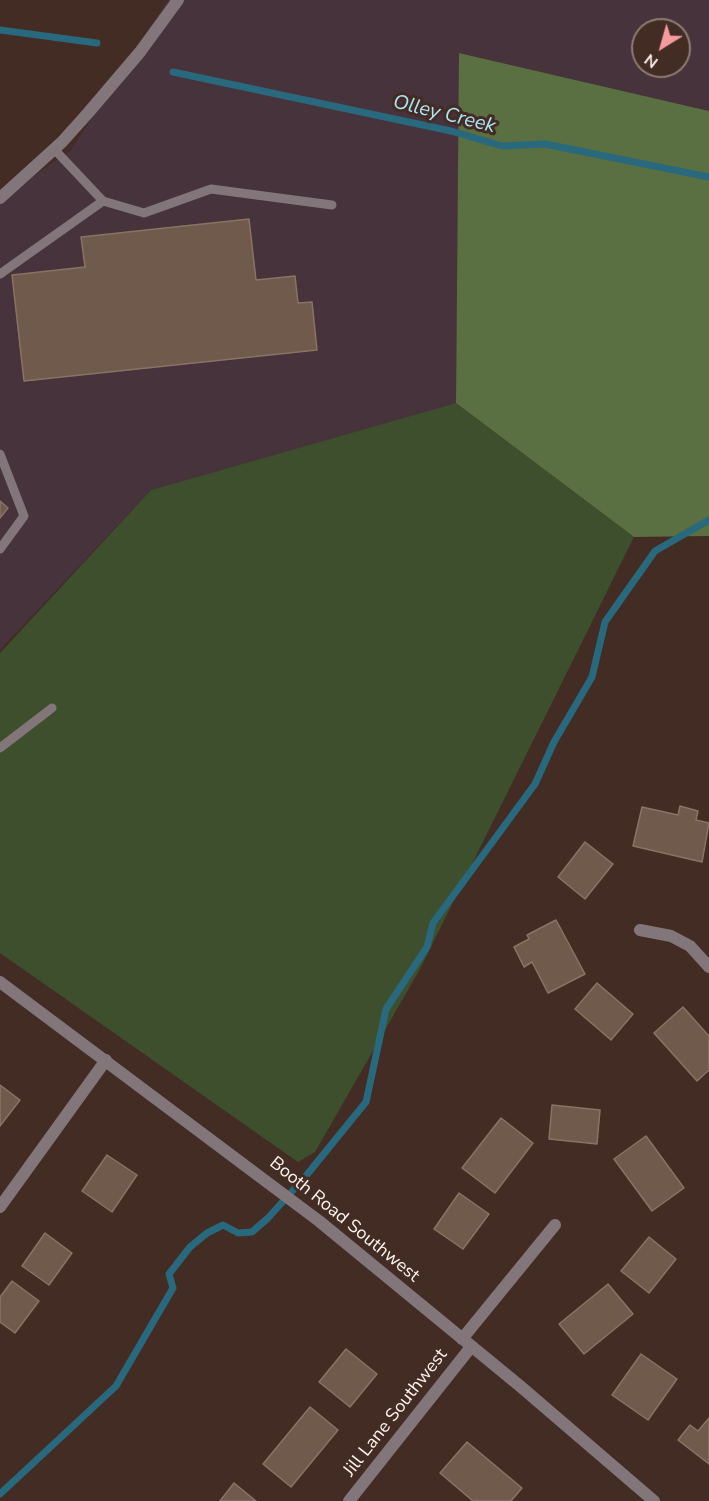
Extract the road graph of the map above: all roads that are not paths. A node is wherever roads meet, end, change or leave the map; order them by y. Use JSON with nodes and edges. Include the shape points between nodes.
{"nodes":[{"id":1,"x":178,"y":0,"type":"edge"},
{"id":2,"x":54,"y":149,"type":"junction"},
{"id":3,"x":0,"y":198,"type":"edge"},
{"id":4,"x":103,"y":201,"type":"junction"},
{"id":5,"x":332,"y":205,"type":"dead end"},
{"id":6,"x":0,"y":274,"type":"edge"},
{"id":7,"x":0,"y":454,"type":"edge"},
{"id":8,"x":0,"y":549,"type":"edge"},
{"id":9,"x":52,"y":708,"type":"dead end"},
{"id":10,"x":0,"y":748,"type":"edge"},
{"id":11,"x":640,"y":930,"type":"dead end"},
{"id":12,"x":709,"y":967,"type":"edge"},
{"id":13,"x":0,"y":982,"type":"edge"},
{"id":14,"x":105,"y":1060,"type":"junction"},
{"id":15,"x":0,"y":1206,"type":"edge"},
{"id":16,"x":555,"y":1225,"type":"dead end"},
{"id":17,"x":466,"y":1343,"type":"junction"},
{"id":18,"x":349,"y":1501,"type":"edge"},
{"id":19,"x":654,"y":1501,"type":"edge"}],
"edges":[{"from":1,"to":2,"type":"street","via":[[140,52]]},
{"from":2,"to":3,"type":"street"},
{"from":2,"to":4,"type":"lane"},
{"from":4,"to":5,"type":"lane","via":[[144,213],[211,189]]},
{"from":4,"to":6,"type":"lane"},
{"from":7,"to":8,"type":"lane","via":[[24,516]]},
{"from":9,"to":10,"type":"lane"},
{"from":11,"to":12,"type":"street","via":[[671,936],[690,946]]},
{"from":13,"to":14,"type":"street","name":"Booth Road Southwest"},
{"from":14,"to":15,"type":"street"},
{"from":14,"to":17,"type":"street","name":"Booth Road Southwest","via":[[319,1221]]},
{"from":16,"to":17,"type":"street","name":"Jill Lane Southwest"},
{"from":17,"to":18,"type":"street","name":"Jill Lane Southwest"},
{"from":17,"to":19,"type":"street","name":"Booth Road Southwest"}]}
